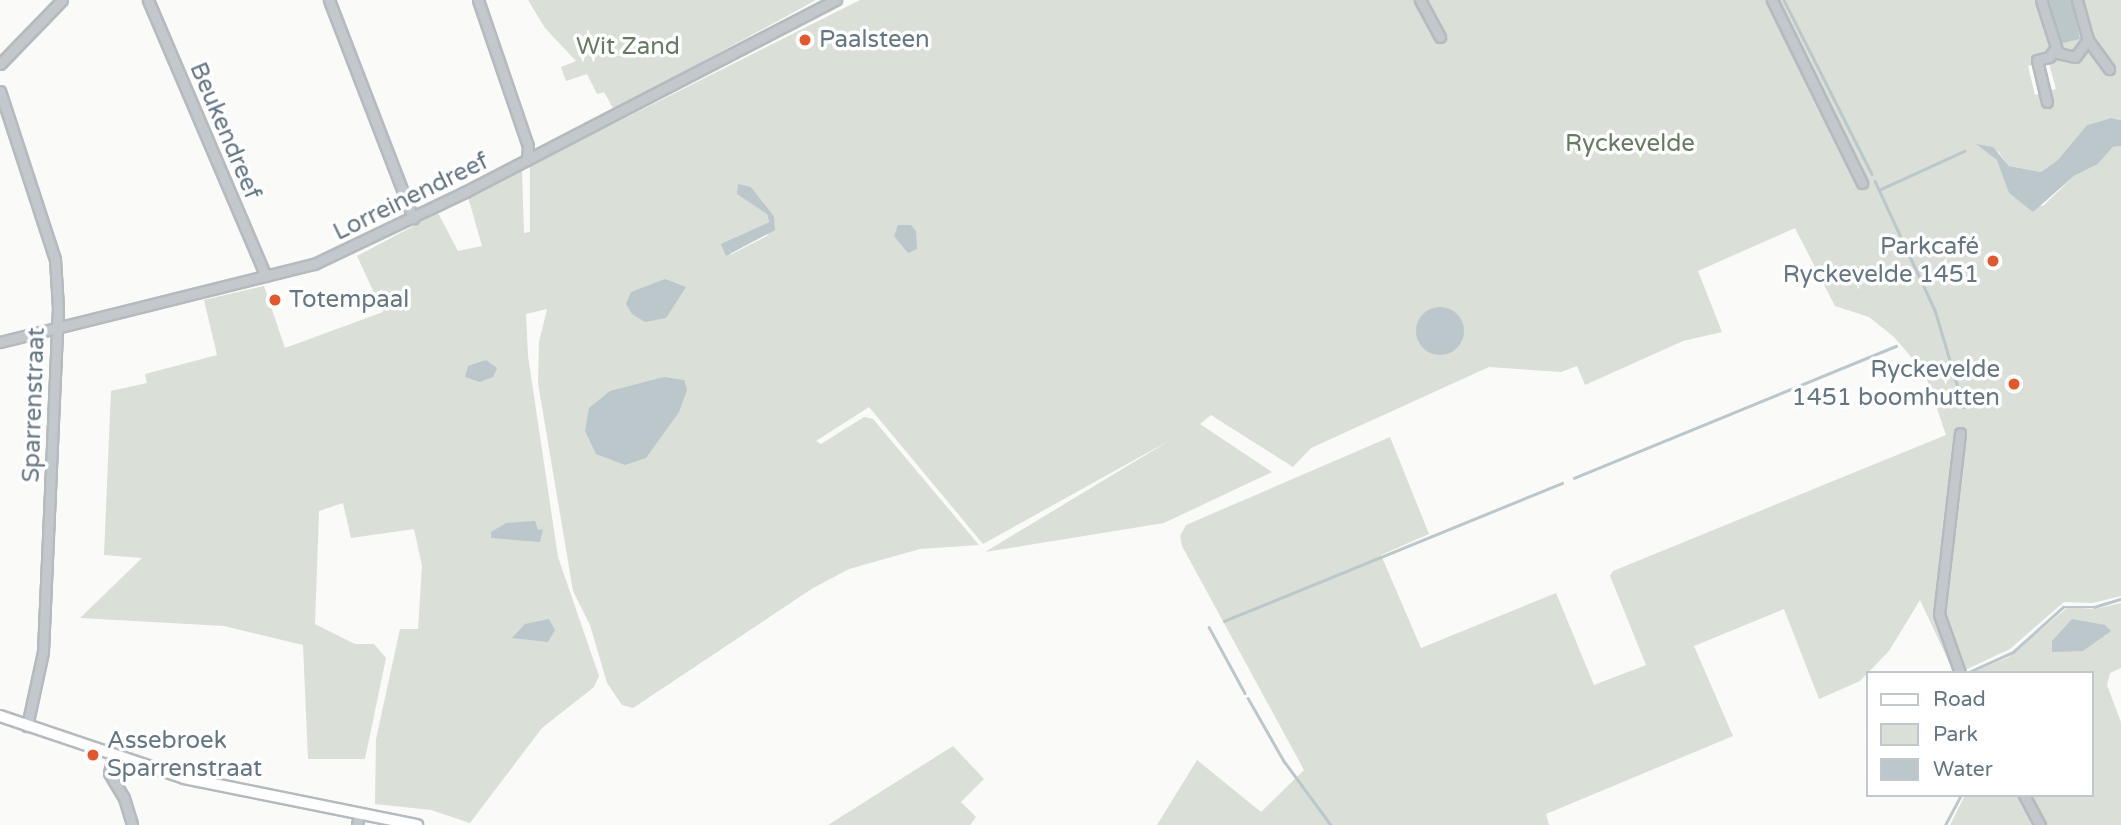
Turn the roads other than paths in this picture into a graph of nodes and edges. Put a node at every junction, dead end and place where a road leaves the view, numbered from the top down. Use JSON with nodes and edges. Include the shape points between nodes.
{"nodes":[{"id":1,"x":62,"y":0,"type":"edge"},
{"id":2,"x":148,"y":0,"type":"edge"},
{"id":3,"x":330,"y":0,"type":"edge"},
{"id":4,"x":478,"y":0,"type":"edge"},
{"id":5,"x":836,"y":0,"type":"edge"},
{"id":6,"x":1420,"y":0,"type":"edge"},
{"id":7,"x":1772,"y":0,"type":"edge"},
{"id":8,"x":2041,"y":0,"type":"edge"},
{"id":9,"x":2077,"y":0,"type":"edge"},
{"id":10,"x":1440,"y":37,"type":"dead end"},
{"id":11,"x":2088,"y":40,"type":"junction"},
{"id":12,"x":2054,"y":50,"type":"junction"},
{"id":13,"x":0,"y":64,"type":"edge"},
{"id":14,"x":2109,"y":69,"type":"dead end"},
{"id":15,"x":0,"y":91,"type":"edge"},
{"id":16,"x":2047,"y":102,"type":"dead end"},
{"id":17,"x":527,"y":160,"type":"junction"},
{"id":18,"x":1862,"y":183,"type":"dead end"},
{"id":19,"x":413,"y":218,"type":"junction"},
{"id":20,"x":267,"y":276,"type":"junction"},
{"id":21,"x":57,"y":328,"type":"junction"},
{"id":22,"x":0,"y":342,"type":"edge"},
{"id":23,"x":1960,"y":433,"type":"dead end"},
{"id":24,"x":1959,"y":671,"type":"edge"},
{"id":25,"x":0,"y":716,"type":"edge"},
{"id":26,"x":27,"y":726,"type":"junction"},
{"id":27,"x":113,"y":757,"type":"junction"},
{"id":28,"x":2025,"y":797,"type":"edge"},
{"id":29,"x":358,"y":820,"type":"edge"},
{"id":30,"x":132,"y":825,"type":"edge"},
{"id":31,"x":417,"y":825,"type":"edge"},
{"id":32,"x":2040,"y":825,"type":"edge"}],
"edges":[{"from":1,"to":13,"type":"street"},
{"from":2,"to":20,"type":"street","name":"Beukendreef"},
{"from":3,"to":19,"type":"street"},
{"from":4,"to":17,"type":"street","via":[[528,146]]},
{"from":5,"to":17,"type":"street","name":"Lorreinendreef"},
{"from":6,"to":10,"type":"street"},
{"from":7,"to":18,"type":"street"},
{"from":8,"to":12,"type":"street"},
{"from":9,"to":11,"type":"street"},
{"from":11,"to":12,"type":"street","via":[[2075,57]]},
{"from":11,"to":14,"type":"street"},
{"from":12,"to":16,"type":"street","via":[[2037,60]]},
{"from":15,"to":21,"type":"street","name":"Sparrenstraat","via":[[55,259]]},
{"from":17,"to":19,"type":"street","name":"Lorreinendreef"},
{"from":19,"to":20,"type":"street","name":"Lorreinendreef","via":[[314,264]]},
{"from":20,"to":21,"type":"street","name":"Lorreinendreef"},
{"from":21,"to":22,"type":"street","name":"Lorreinendreef"},
{"from":21,"to":26,"type":"street","name":"Sparrenstraat","via":[[43,652]]},
{"from":23,"to":24,"type":"street","via":[[1940,582],[1940,622]]},
{"from":25,"to":26,"type":"main road"},
{"from":26,"to":27,"type":"main road"},
{"from":27,"to":29,"type":"main road"},
{"from":27,"to":30,"type":"street","via":[[109,773]]},
{"from":28,"to":32,"type":"street"},
{"from":29,"to":31,"type":"main road"}]}
